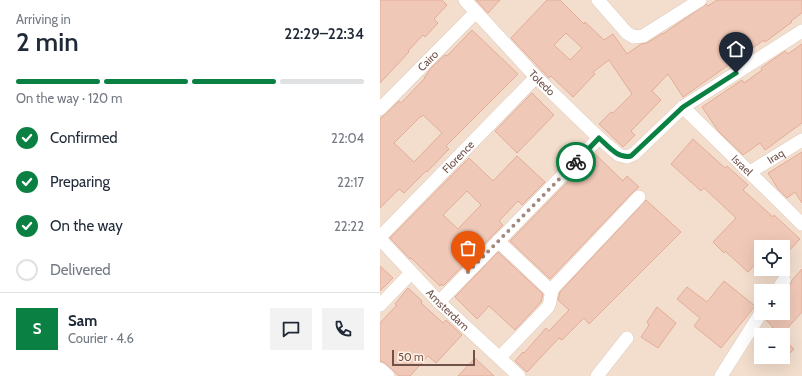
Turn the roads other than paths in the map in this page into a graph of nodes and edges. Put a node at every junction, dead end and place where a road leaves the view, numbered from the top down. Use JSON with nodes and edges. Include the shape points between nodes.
{"nodes":[{"id":1,"x":465,"y":0,"type":"edge"},
{"id":2,"x":598,"y":0,"type":"edge"},
{"id":3,"x":700,"y":0,"type":"edge"},
{"id":4,"x":476,"y":12,"type":"junction"},
{"id":5,"x":802,"y":31,"type":"edge"},
{"id":6,"x":536,"y":77,"type":"junction"},
{"id":7,"x":683,"y":107,"type":"junction"},
{"id":8,"x":380,"y":109,"type":"edge"},
{"id":9,"x":599,"y":138,"type":"junction"},
{"id":10,"x":802,"y":140,"type":"edge"},
{"id":11,"x":750,"y":172,"type":"junction"},
{"id":12,"x":639,"y":198,"type":"dead end"},
{"id":13,"x":802,"y":224,"type":"edge"},
{"id":14,"x":380,"y":238,"type":"edge"},
{"id":15,"x":498,"y":242,"type":"junction"},
{"id":16,"x":411,"y":273,"type":"junction"},
{"id":17,"x":784,"y":280,"type":"dead end"},
{"id":18,"x":781,"y":284,"type":"edge"},
{"id":19,"x":551,"y":291,"type":"junction"},
{"id":20,"x":439,"y":302,"type":"junction"},
{"id":21,"x":380,"y":305,"type":"edge"},
{"id":22,"x":757,"y":320,"type":"edge"},
{"id":23,"x":627,"y":338,"type":"dead end"},
{"id":24,"x":503,"y":354,"type":"dead end"},
{"id":25,"x":380,"y":369,"type":"edge"},
{"id":26,"x":388,"y":376,"type":"edge"},
{"id":27,"x":519,"y":376,"type":"edge"},
{"id":28,"x":597,"y":376,"type":"edge"},
{"id":29,"x":721,"y":376,"type":"edge"}],
"edges":[{"from":1,"to":4,"type":"street","name":"Toledo"},
{"from":2,"to":3,"type":"street","via":[[627,33],[634,36],[642,36]]},
{"from":4,"to":6,"type":"street","name":"Toledo"},
{"from":4,"to":8,"type":"street","name":"Cairo"},
{"from":5,"to":7,"type":"street"},
{"from":6,"to":9,"type":"street","name":"Toledo"},
{"from":6,"to":14,"type":"street","name":"Florence"},
{"from":7,"to":9,"type":"street","name":"Toledo","via":[[634,154],[627,157],[619,155]]},
{"from":7,"to":11,"type":"street","name":"Israel"},
{"from":9,"to":15,"type":"street"},
{"from":10,"to":11,"type":"street","name":"Iraq"},
{"from":11,"to":13,"type":"street","name":"Israel"},
{"from":12,"to":19,"type":"street"},
{"from":14,"to":16,"type":"street","name":"Amsterdam"},
{"from":15,"to":19,"type":"street"},
{"from":15,"to":20,"type":"street"},
{"from":16,"to":20,"type":"street","name":"Amsterdam"},
{"from":16,"to":21,"type":"street"},
{"from":17,"to":18,"type":"street"},
{"from":19,"to":24,"type":"street","via":[[548,307]]},
{"from":20,"to":27,"type":"street","name":"Amsterdam"},
{"from":22,"to":29,"type":"street"},
{"from":23,"to":28,"type":"street"},
{"from":25,"to":26,"type":"street"}]}
